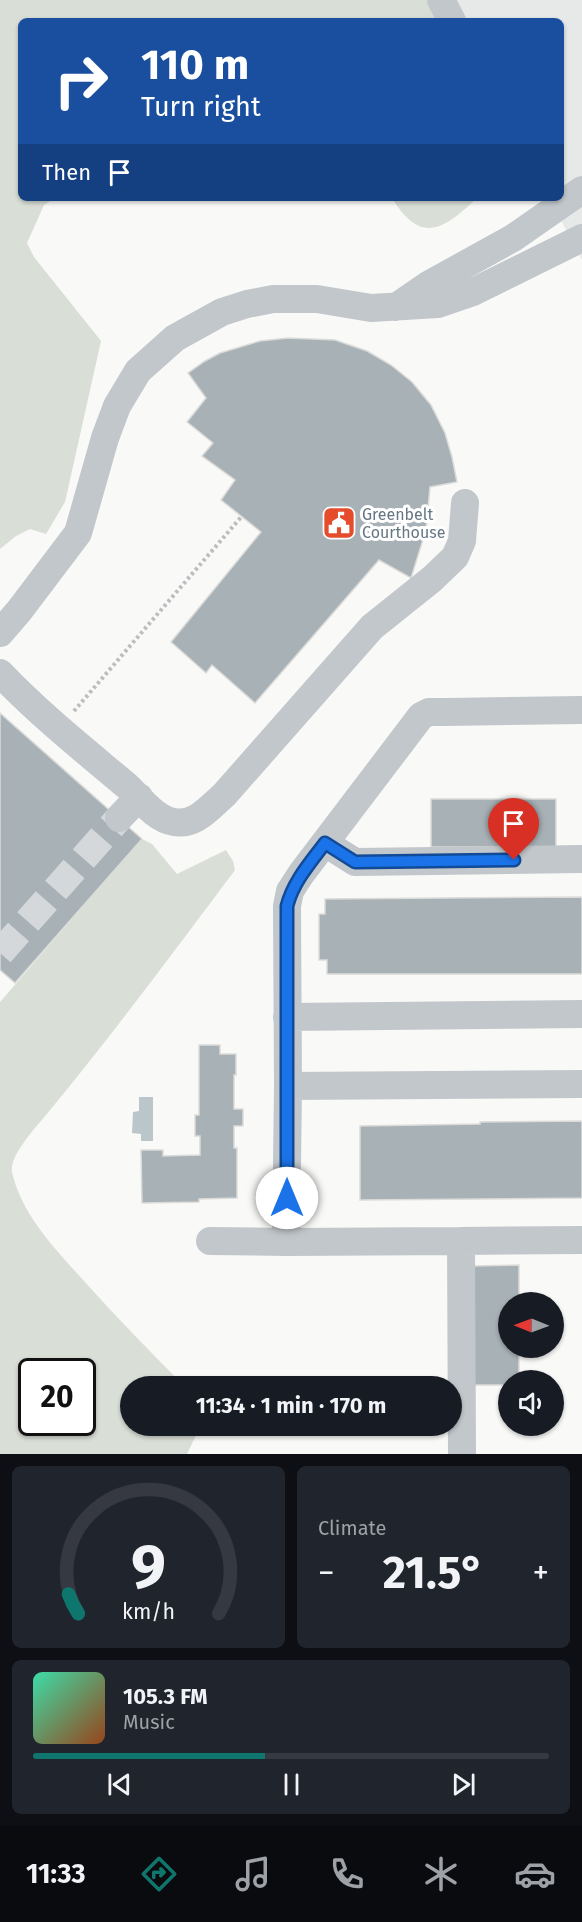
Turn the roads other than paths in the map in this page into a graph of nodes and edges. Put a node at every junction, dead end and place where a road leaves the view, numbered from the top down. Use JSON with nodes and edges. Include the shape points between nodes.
{"nodes":[{"id":1,"x":441,"y":0,"type":"edge"},
{"id":2,"x":450,"y":18,"type":"edge"},
{"id":3,"x":582,"y":190,"type":"edge"},
{"id":4,"x":564,"y":198,"type":"edge"},
{"id":5,"x":552,"y":204,"type":"edge"},
{"id":6,"x":579,"y":247,"type":"edge"},
{"id":7,"x":396,"y":307,"type":"junction"},
{"id":8,"x":465,"y":503,"type":"dead end"},
{"id":9,"x":0,"y":633,"type":"edge"},
{"id":10,"x":0,"y":673,"type":"edge"},
{"id":11,"x":582,"y":710,"type":"edge"},
{"id":12,"x":139,"y":797,"type":"junction"},
{"id":13,"x":119,"y":818,"type":"tunnel mouth"},
{"id":14,"x":325,"y":843,"type":"junction"},
{"id":15,"x":582,"y":859,"type":"edge"},
{"id":16,"x":582,"y":1014,"type":"edge"},
{"id":17,"x":287,"y":1017,"type":"junction"},
{"id":18,"x":582,"y":1084,"type":"edge"},
{"id":19,"x":288,"y":1086,"type":"junction"},
{"id":20,"x":582,"y":1240,"type":"edge"},
{"id":21,"x":210,"y":1241,"type":"dead end"},
{"id":22,"x":461,"y":1241,"type":"junction"},
{"id":23,"x":286,"y":1242,"type":"junction"},
{"id":24,"x":462,"y":1454,"type":"edge"}],
"edges":[{"from":1,"to":2,"type":"street"},
{"from":3,"to":4,"type":"street"},
{"from":5,"to":6,"type":"street"},
{"from":5,"to":7,"type":"street","via":[[513,238]]},
{"from":6,"to":7,"type":"street","via":[[462,297],[438,304]]},
{"from":7,"to":9,"type":"street","via":[[371,308],[317,299],[255,302],[199,323],[164,347],[138,371],[117,406],[78,533]]},
{"from":8,"to":12,"type":"street","via":[[462,541],[455,557],[372,627],[224,795],[198,818],[176,823],[154,812]]},
{"from":10,"to":12,"type":"street","via":[[58,730]]},
{"from":11,"to":14,"type":"street","via":[[429,712],[421,716]]},
{"from":12,"to":13,"type":"street"},
{"from":14,"to":15,"type":"street","via":[[355,862]]},
{"from":14,"to":17,"type":"street","via":[[290,891]]},
{"from":16,"to":17,"type":"street"},
{"from":17,"to":19,"type":"street"},
{"from":18,"to":19,"type":"street"},
{"from":19,"to":23,"type":"street"},
{"from":20,"to":22,"type":"street"},
{"from":21,"to":23,"type":"street"},
{"from":22,"to":23,"type":"street"},
{"from":22,"to":24,"type":"street"}]}
